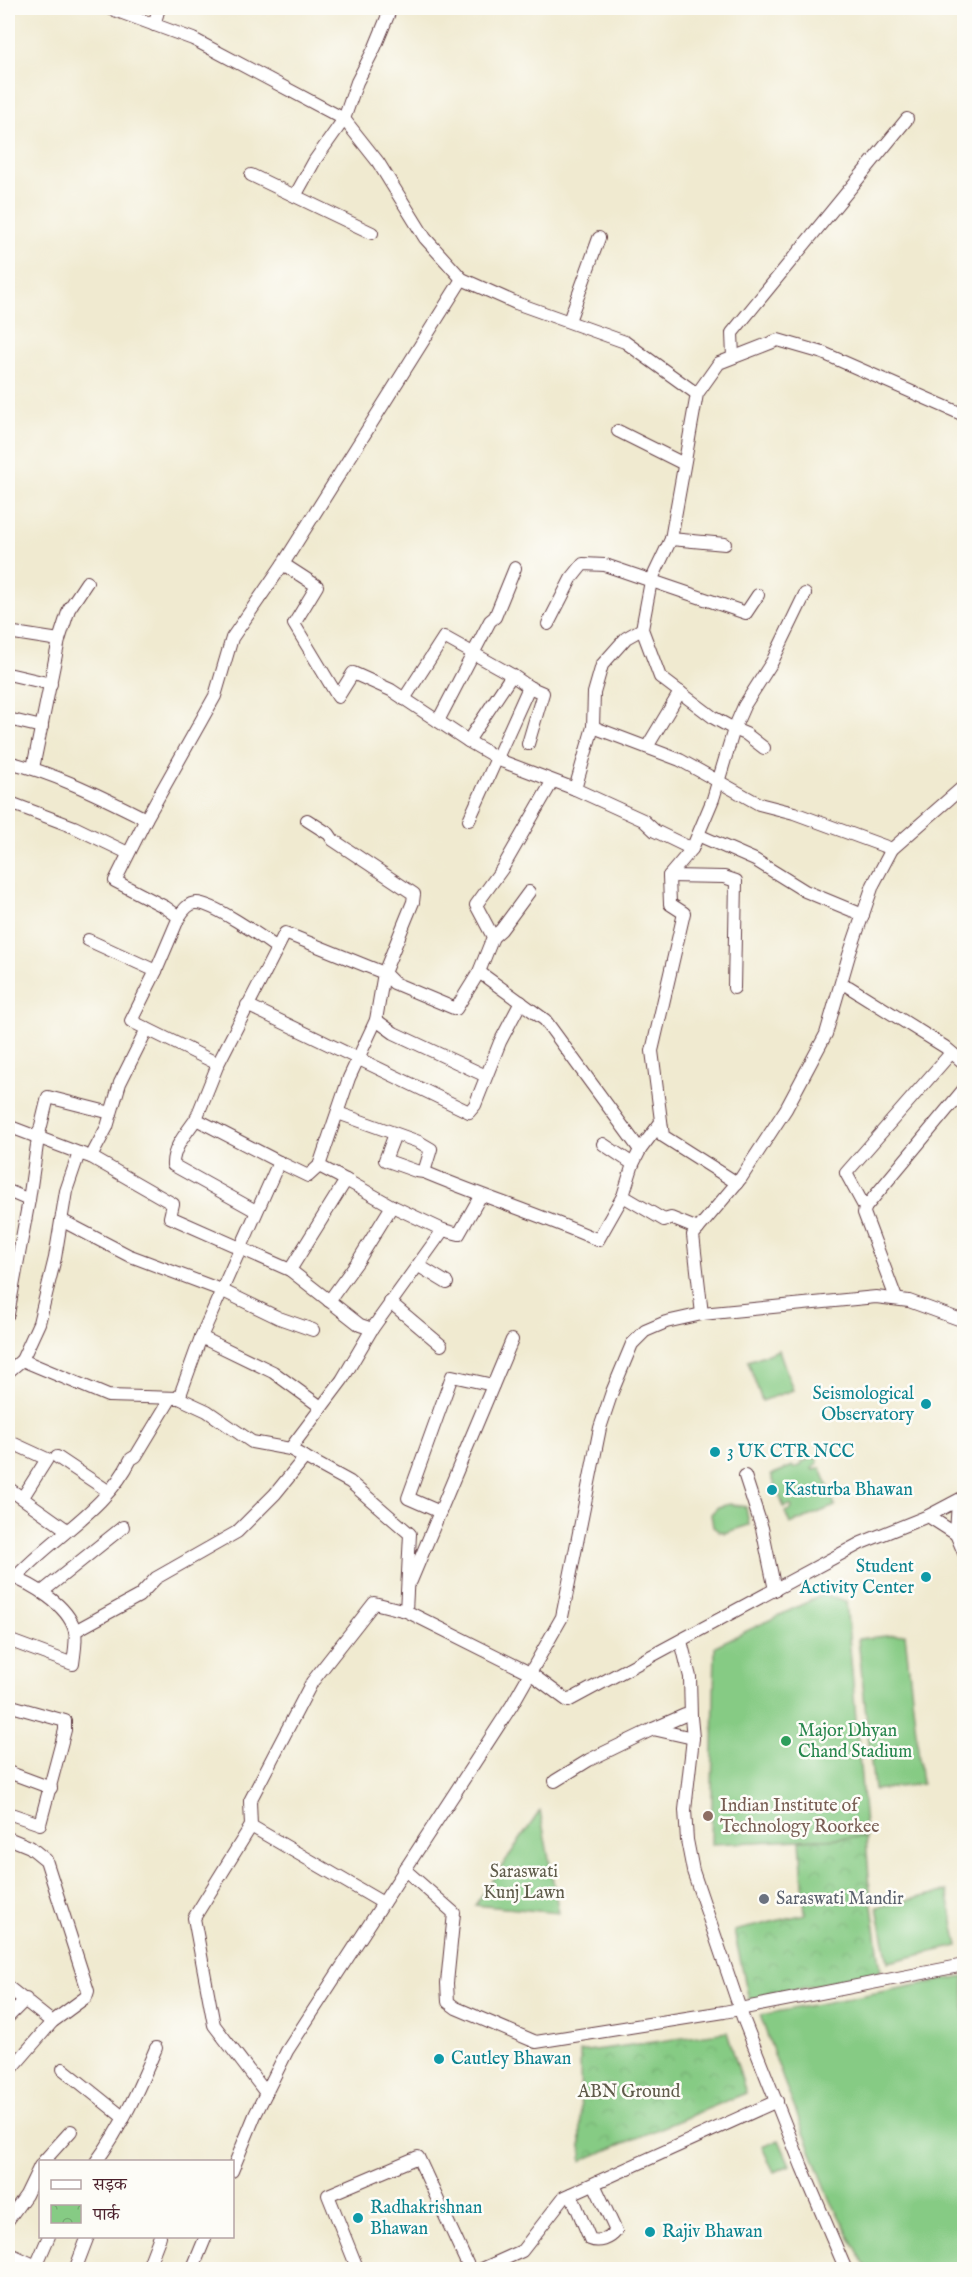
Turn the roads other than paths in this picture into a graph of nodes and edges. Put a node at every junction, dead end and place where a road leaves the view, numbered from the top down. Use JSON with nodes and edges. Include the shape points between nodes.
{"nodes":[{"id":1,"x":109,"y":8,"type":"edge"},
{"id":2,"x":159,"y":8,"type":"edge"},
{"id":3,"x":391,"y":8,"type":"edge"},
{"id":4,"x":154,"y":25,"type":"junction"},
{"id":5,"x":344,"y":119,"type":"junction"},
{"id":6,"x":907,"y":119,"type":"dead end"},
{"id":7,"x":250,"y":174,"type":"dead end"},
{"id":8,"x":295,"y":196,"type":"junction"},
{"id":9,"x":372,"y":233,"type":"dead end"},
{"id":10,"x":599,"y":238,"type":"dead end"},
{"id":11,"x":462,"y":279,"type":"junction"},
{"id":12,"x":569,"y":321,"type":"junction"},
{"id":13,"x":733,"y":357,"type":"junction"},
{"id":14,"x":697,"y":394,"type":"junction"},
{"id":15,"x":964,"y":415,"type":"edge"},
{"id":16,"x":618,"y":431,"type":"dead end"},
{"id":17,"x":684,"y":464,"type":"junction"},
{"id":18,"x":671,"y":538,"type":"junction"},
{"id":19,"x":725,"y":544,"type":"dead end"},
{"id":20,"x":283,"y":564,"type":"junction"},
{"id":21,"x":515,"y":568,"type":"dead end"},
{"id":22,"x":651,"y":581,"type":"junction"},
{"id":23,"x":87,"y":582,"type":"dead end"},
{"id":24,"x":805,"y":594,"type":"dead end"},
{"id":25,"x":758,"y":595,"type":"dead end"},
{"id":26,"x":548,"y":624,"type":"dead end"},
{"id":27,"x":642,"y":630,"type":"junction"},
{"id":28,"x":8,"y":632,"type":"edge"},
{"id":29,"x":59,"y":640,"type":"junction"},
{"id":30,"x":473,"y":653,"type":"junction"},
{"id":31,"x":8,"y":675,"type":"edge"},
{"id":32,"x":512,"y":675,"type":"junction"},
{"id":33,"x":51,"y":684,"type":"junction"},
{"id":34,"x":529,"y":687,"type":"junction"},
{"id":35,"x":680,"y":692,"type":"junction"},
{"id":36,"x":404,"y":699,"type":"junction"},
{"id":37,"x":8,"y":719,"type":"edge"},
{"id":38,"x":438,"y":721,"type":"junction"},
{"id":39,"x":42,"y":727,"type":"junction"},
{"id":40,"x":593,"y":727,"type":"junction"},
{"id":41,"x":734,"y":729,"type":"junction"},
{"id":42,"x":468,"y":741,"type":"junction"},
{"id":43,"x":528,"y":744,"type":"dead end"},
{"id":44,"x":647,"y":747,"type":"junction"},
{"id":45,"x":764,"y":748,"type":"dead end"},
{"id":46,"x":496,"y":758,"type":"junction"},
{"id":47,"x":8,"y":762,"type":"edge"},
{"id":48,"x":33,"y":768,"type":"junction"},
{"id":49,"x":552,"y":782,"type":"junction"},
{"id":50,"x":718,"y":782,"type":"junction"},
{"id":51,"x":964,"y":786,"type":"edge"},
{"id":52,"x":575,"y":789,"type":"junction"},
{"id":53,"x":8,"y":802,"type":"edge"},
{"id":54,"x":146,"y":819,"type":"junction"},
{"id":55,"x":307,"y":820,"type":"dead end"},
{"id":56,"x":469,"y":820,"type":"dead end"},
{"id":57,"x":698,"y":835,"type":"junction"},
{"id":58,"x":692,"y":849,"type":"junction"},
{"id":59,"x":892,"y":849,"type":"junction"},
{"id":60,"x":128,"y":853,"type":"junction"},
{"id":61,"x":669,"y":876,"type":"junction"},
{"id":62,"x":529,"y":892,"type":"dead end"},
{"id":63,"x":863,"y":915,"type":"junction"},
{"id":64,"x":179,"y":917,"type":"junction"},
{"id":65,"x":493,"y":937,"type":"junction"},
{"id":66,"x":88,"y":940,"type":"dead end"},
{"id":67,"x":277,"y":948,"type":"junction"},
{"id":68,"x":156,"y":971,"type":"junction"},
{"id":69,"x":478,"y":972,"type":"junction"},
{"id":70,"x":384,"y":973,"type":"junction"},
{"id":71,"x":849,"y":987,"type":"dead end"},
{"id":72,"x":734,"y":988,"type":"dead end"},
{"id":73,"x":521,"y":1002,"type":"junction"},
{"id":74,"x":247,"y":1005,"type":"junction"},
{"id":75,"x":376,"y":1020,"type":"junction"},
{"id":76,"x":147,"y":1029,"type":"junction"},
{"id":77,"x":951,"y":1053,"type":"junction"},
{"id":78,"x":358,"y":1057,"type":"junction"},
{"id":79,"x":964,"y":1063,"type":"edge"},
{"id":80,"x":218,"y":1064,"type":"junction"},
{"id":81,"x":486,"y":1076,"type":"junction"},
{"id":82,"x":964,"y":1089,"type":"edge"},
{"id":83,"x":111,"y":1113,"type":"junction"},
{"id":84,"x":338,"y":1113,"type":"junction"},
{"id":85,"x":196,"y":1119,"type":"junction"},
{"id":86,"x":662,"y":1122,"type":"junction"},
{"id":87,"x":8,"y":1126,"type":"edge"},
{"id":88,"x":395,"y":1134,"type":"junction"},
{"id":89,"x":38,"y":1138,"type":"junction"},
{"id":90,"x":603,"y":1144,"type":"dead end"},
{"id":91,"x":640,"y":1150,"type":"junction"},
{"id":92,"x":85,"y":1155,"type":"junction"},
{"id":93,"x":279,"y":1162,"type":"junction"},
{"id":94,"x":633,"y":1164,"type":"junction"},
{"id":95,"x":320,"y":1166,"type":"junction"},
{"id":96,"x":424,"y":1172,"type":"junction"},
{"id":97,"x":345,"y":1180,"type":"junction"},
{"id":98,"x":737,"y":1183,"type":"junction"},
{"id":99,"x":8,"y":1191,"type":"edge"},
{"id":100,"x":481,"y":1195,"type":"junction"},
{"id":101,"x":623,"y":1196,"type":"junction"},
{"id":102,"x":29,"y":1200,"type":"junction"},
{"id":103,"x":392,"y":1206,"type":"junction"},
{"id":104,"x":865,"y":1208,"type":"junction"},
{"id":105,"x":256,"y":1211,"type":"junction"},
{"id":106,"x":61,"y":1220,"type":"junction"},
{"id":107,"x":698,"y":1229,"type":"junction"},
{"id":108,"x":443,"y":1230,"type":"junction"},
{"id":109,"x":240,"y":1247,"type":"junction"},
{"id":110,"x":419,"y":1266,"type":"junction"},
{"id":111,"x":290,"y":1270,"type":"junction"},
{"id":112,"x":10,"y":1280,"type":"edge"},
{"id":113,"x":447,"y":1283,"type":"dead end"},
{"id":114,"x":221,"y":1290,"type":"junction"},
{"id":115,"x":896,"y":1298,"type":"junction"},
{"id":116,"x":329,"y":1301,"type":"junction"},
{"id":117,"x":390,"y":1302,"type":"junction"},
{"id":118,"x":8,"y":1314,"type":"edge"},
{"id":119,"x":702,"y":1314,"type":"junction"},
{"id":120,"x":964,"y":1321,"type":"edge"},
{"id":121,"x":372,"y":1329,"type":"junction"},
{"id":122,"x":313,"y":1330,"type":"dead end"},
{"id":123,"x":201,"y":1337,"type":"junction"},
{"id":124,"x":512,"y":1340,"type":"dead end"},
{"id":125,"x":441,"y":1344,"type":"dead end"},
{"id":126,"x":22,"y":1360,"type":"junction"},
{"id":127,"x":8,"y":1372,"type":"edge"},
{"id":128,"x":493,"y":1384,"type":"junction"},
{"id":129,"x":175,"y":1398,"type":"junction"},
{"id":130,"x":321,"y":1407,"type":"junction"},
{"id":131,"x":8,"y":1441,"type":"edge"},
{"id":132,"x":290,"y":1449,"type":"junction"},
{"id":133,"x":57,"y":1457,"type":"dead end"},
{"id":134,"x":305,"y":1457,"type":"junction"},
{"id":135,"x":745,"y":1476,"type":"dead end"},
{"id":136,"x":8,"y":1488,"type":"edge"},
{"id":137,"x":108,"y":1491,"type":"junction"},
{"id":138,"x":23,"y":1497,"type":"junction"},
{"id":139,"x":961,"y":1499,"type":"edge"},
{"id":140,"x":440,"y":1512,"type":"junction"},
{"id":141,"x":928,"y":1516,"type":"junction"},
{"id":142,"x":123,"y":1527,"type":"dead end"},
{"id":143,"x":68,"y":1530,"type":"junction"},
{"id":144,"x":956,"y":1534,"type":"junction"},
{"id":145,"x":964,"y":1553,"type":"edge"},
{"id":146,"x":11,"y":1576,"type":"edge"},
{"id":147,"x":407,"y":1590,"type":"junction"},
{"id":148,"x":774,"y":1590,"type":"junction"},
{"id":149,"x":42,"y":1592,"type":"junction"},
{"id":150,"x":406,"y":1611,"type":"junction"},
{"id":151,"x":75,"y":1631,"type":"junction"},
{"id":152,"x":8,"y":1640,"type":"edge"},
{"id":153,"x":681,"y":1641,"type":"junction"},
{"id":154,"x":530,"y":1673,"type":"junction"},
{"id":155,"x":8,"y":1705,"type":"edge"},
{"id":156,"x":691,"y":1717,"type":"junction"},
{"id":157,"x":653,"y":1729,"type":"junction"},
{"id":158,"x":693,"y":1738,"type":"junction"},
{"id":159,"x":8,"y":1772,"type":"edge"},
{"id":160,"x":555,"y":1781,"type":"dead end"},
{"id":161,"x":51,"y":1788,"type":"junction"},
{"id":162,"x":8,"y":1813,"type":"edge"},
{"id":163,"x":250,"y":1826,"type":"junction"},
{"id":164,"x":8,"y":1838,"type":"edge"},
{"id":165,"x":404,"y":1869,"type":"junction"},
{"id":166,"x":382,"y":1903,"type":"junction"},
{"id":167,"x":964,"y":1965,"type":"edge"},
{"id":168,"x":8,"y":1987,"type":"edge"},
{"id":169,"x":26,"y":2000,"type":"junction"},
{"id":170,"x":740,"y":2008,"type":"junction"},
{"id":171,"x":8,"y":2018,"type":"edge"},
{"id":172,"x":52,"y":2022,"type":"junction"},
{"id":173,"x":156,"y":2048,"type":"dead end"},
{"id":174,"x":63,"y":2069,"type":"dead end"},
{"id":175,"x":8,"y":2073,"type":"edge"},
{"id":176,"x":266,"y":2093,"type":"junction"},
{"id":177,"x":777,"y":2101,"type":"junction"},
{"id":178,"x":124,"y":2118,"type":"junction"},
{"id":179,"x":72,"y":2131,"type":"dead end"},
{"id":180,"x":45,"y":2160,"type":"edge"},
{"id":181,"x":98,"y":2160,"type":"edge"},
{"id":182,"x":234,"y":2166,"type":"edge"},
{"id":183,"x":39,"y":2168,"type":"edge"},
{"id":184,"x":594,"y":2184,"type":"junction"},
{"id":185,"x":571,"y":2194,"type":"junction"},
{"id":186,"x":8,"y":2220,"type":"edge"},
{"id":187,"x":48,"y":2238,"type":"edge"},
{"id":188,"x":87,"y":2238,"type":"edge"},
{"id":189,"x":159,"y":2238,"type":"edge"},
{"id":190,"x":205,"y":2238,"type":"edge"},
{"id":191,"x":8,"y":2253,"type":"edge"},
{"id":192,"x":41,"y":2268,"type":"edge"},
{"id":193,"x":75,"y":2270,"type":"edge"},
{"id":194,"x":147,"y":2270,"type":"edge"},
{"id":195,"x":192,"y":2270,"type":"edge"},
{"id":196,"x":358,"y":2270,"type":"edge"},
{"id":197,"x":470,"y":2270,"type":"edge"},
{"id":198,"x":480,"y":2270,"type":"edge"},
{"id":199,"x":846,"y":2270,"type":"edge"}],
"edges":[{"from":1,"to":4,"type":"street"},
{"from":2,"to":4,"type":"street"},
{"from":3,"to":5,"type":"street"},
{"from":4,"to":5,"type":"street","via":[[201,43]]},
{"from":5,"to":8,"type":"street"},
{"from":5,"to":11,"type":"street","via":[[378,162],[425,238]]},
{"from":6,"to":13,"type":"street","via":[[732,333]]},
{"from":7,"to":8,"type":"street"},
{"from":8,"to":9,"type":"street"},
{"from":10,"to":12,"type":"street"},
{"from":11,"to":12,"type":"street"},
{"from":11,"to":20,"type":"street"},
{"from":12,"to":14,"type":"street","via":[[625,342]]},
{"from":13,"to":14,"type":"street","via":[[719,363]]},
{"from":13,"to":15,"type":"street","via":[[778,340],[823,352]]},
{"from":14,"to":17,"type":"street"},
{"from":16,"to":17,"type":"street"},
{"from":17,"to":18,"type":"street"},
{"from":18,"to":19,"type":"street"},
{"from":18,"to":22,"type":"street"},
{"from":20,"to":36,"type":"street","via":[[317,586],[294,624],[338,697],[353,673]]},
{"from":20,"to":54,"type":"street","via":[[232,638],[215,696]]},
{"from":21,"to":30,"type":"street","via":[[495,617]]},
{"from":22,"to":25,"type":"street","via":[[746,613]]},
{"from":22,"to":26,"type":"street","via":[[605,565],[583,564]]},
{"from":22,"to":27,"type":"street"},
{"from":23,"to":29,"type":"street","via":[[69,609]]},
{"from":24,"to":41,"type":"street"},
{"from":27,"to":35,"type":"street","via":[[660,678]]},
{"from":27,"to":40,"type":"street","via":[[626,638],[602,665],[594,693]]},
{"from":28,"to":29,"type":"street"},
{"from":29,"to":33,"type":"street"},
{"from":30,"to":32,"type":"street"},
{"from":30,"to":36,"type":"street","via":[[444,636]]},
{"from":30,"to":38,"type":"street"},
{"from":31,"to":33,"type":"street"},
{"from":32,"to":34,"type":"street"},
{"from":32,"to":42,"type":"street"},
{"from":33,"to":39,"type":"street"},
{"from":34,"to":43,"type":"street","via":[[543,693]]},
{"from":34,"to":46,"type":"street"},
{"from":35,"to":41,"type":"street"},
{"from":35,"to":44,"type":"street"},
{"from":36,"to":38,"type":"street"},
{"from":37,"to":39,"type":"street"},
{"from":38,"to":42,"type":"street"},
{"from":39,"to":48,"type":"street"},
{"from":40,"to":44,"type":"street"},
{"from":40,"to":52,"type":"street"},
{"from":41,"to":45,"type":"street"},
{"from":41,"to":50,"type":"street"},
{"from":42,"to":46,"type":"street"},
{"from":44,"to":50,"type":"street","via":[[680,759]]},
{"from":46,"to":49,"type":"street"},
{"from":46,"to":56,"type":"street"},
{"from":47,"to":48,"type":"street"},
{"from":48,"to":54,"type":"street"},
{"from":49,"to":52,"type":"street"},
{"from":49,"to":65,"type":"street","via":[[502,869],[476,905]]},
{"from":50,"to":57,"type":"street"},
{"from":50,"to":59,"type":"street","via":[[759,804]]},
{"from":51,"to":59,"type":"street"},
{"from":52,"to":58,"type":"street","via":[[643,820],[655,831]]},
{"from":53,"to":60,"type":"street"},
{"from":54,"to":60,"type":"street"},
{"from":55,"to":70,"type":"street","via":[[414,894]]},
{"from":57,"to":58,"type":"street"},
{"from":57,"to":63,"type":"street","via":[[779,873],[805,891]]},
{"from":58,"to":61,"type":"street"},
{"from":59,"to":63,"type":"street"},
{"from":60,"to":64,"type":"street","via":[[115,881]]},
{"from":61,"to":72,"type":"street","via":[[724,877],[735,881]]},
{"from":61,"to":86,"type":"street","via":[[670,904],[684,913],[652,1051]]},
{"from":62,"to":65,"type":"street"},
{"from":63,"to":98,"type":"street","via":[[826,1034],[786,1109]]},
{"from":64,"to":67,"type":"street","via":[[189,904],[198,902],[231,917]]},
{"from":64,"to":68,"type":"street"},
{"from":65,"to":69,"type":"street"},
{"from":66,"to":68,"type":"street"},
{"from":67,"to":70,"type":"street","via":[[285,933]]},
{"from":67,"to":74,"type":"street"},
{"from":68,"to":76,"type":"street","via":[[131,1021]]},
{"from":69,"to":70,"type":"street","via":[[456,1009],[394,983]]},
{"from":69,"to":73,"type":"street"},
{"from":70,"to":75,"type":"street"},
{"from":71,"to":77,"type":"street"},
{"from":73,"to":81,"type":"street"},
{"from":73,"to":91,"type":"street","via":[[545,1020]]},
{"from":74,"to":78,"type":"street"},
{"from":74,"to":80,"type":"street"},
{"from":75,"to":78,"type":"street"},
{"from":75,"to":81,"type":"street","via":[[394,1033]]},
{"from":76,"to":80,"type":"street"},
{"from":76,"to":83,"type":"street","via":[[120,1083]]},
{"from":77,"to":79,"type":"street"},
{"from":77,"to":104,"type":"street","via":[[846,1173]]},
{"from":78,"to":81,"type":"street","via":[[469,1112]]},
{"from":78,"to":84,"type":"street"},
{"from":80,"to":85,"type":"street"},
{"from":82,"to":104,"type":"street"},
{"from":83,"to":89,"type":"street","via":[[48,1097]]},
{"from":83,"to":92,"type":"street","via":[[106,1127]]},
{"from":84,"to":88,"type":"street"},
{"from":84,"to":95,"type":"street"},
{"from":85,"to":93,"type":"street"},
{"from":85,"to":105,"type":"street","via":[[183,1136],[173,1166]]},
{"from":86,"to":91,"type":"street"},
{"from":86,"to":98,"type":"street","via":[[663,1136]]},
{"from":87,"to":89,"type":"street"},
{"from":88,"to":96,"type":"street","via":[[431,1149]]},
{"from":88,"to":96,"type":"street","via":[[385,1160]]},
{"from":89,"to":92,"type":"street"},
{"from":89,"to":102,"type":"street"},
{"from":90,"to":94,"type":"street"},
{"from":91,"to":94,"type":"street"},
{"from":92,"to":106,"type":"street","via":[[66,1191]]},
{"from":92,"to":109,"type":"street","via":[[173,1204],[170,1217]]},
{"from":93,"to":95,"type":"street","via":[[308,1176]]},
{"from":93,"to":105,"type":"street"},
{"from":94,"to":101,"type":"street"},
{"from":95,"to":97,"type":"street"},
{"from":96,"to":100,"type":"street"},
{"from":97,"to":103,"type":"street"},
{"from":97,"to":111,"type":"street"},
{"from":98,"to":107,"type":"street"},
{"from":99,"to":102,"type":"street"},
{"from":100,"to":101,"type":"street","via":[[598,1240]]},
{"from":100,"to":108,"type":"street","via":[[459,1234]]},
{"from":101,"to":107,"type":"street","via":[[664,1220],[672,1218]]},
{"from":102,"to":112,"type":"street"},
{"from":103,"to":108,"type":"street"},
{"from":103,"to":116,"type":"street"},
{"from":104,"to":115,"type":"street"},
{"from":105,"to":109,"type":"street"},
{"from":106,"to":114,"type":"street","via":[[128,1255]]},
{"from":106,"to":126,"type":"street","via":[[39,1323]]},
{"from":107,"to":119,"type":"street","via":[[693,1235]]},
{"from":108,"to":110,"type":"street"},
{"from":109,"to":111,"type":"street"},
{"from":109,"to":114,"type":"street"},
{"from":110,"to":113,"type":"street"},
{"from":110,"to":117,"type":"street"},
{"from":111,"to":116,"type":"street"},
{"from":112,"to":118,"type":"street"},
{"from":114,"to":122,"type":"street"},
{"from":114,"to":123,"type":"street"},
{"from":115,"to":119,"type":"street"},
{"from":115,"to":120,"type":"street"},
{"from":116,"to":121,"type":"street","via":[[360,1325]]},
{"from":117,"to":121,"type":"street"},
{"from":117,"to":125,"type":"street"},
{"from":119,"to":154,"type":"street","via":[[666,1322],[645,1331],[632,1344],[600,1428],[562,1617]]},
{"from":121,"to":130,"type":"street"},
{"from":123,"to":129,"type":"street"},
{"from":123,"to":130,"type":"street","via":[[273,1372]]},
{"from":124,"to":128,"type":"street"},
{"from":126,"to":127,"type":"street"},
{"from":126,"to":129,"type":"street","via":[[108,1396]]},
{"from":128,"to":140,"type":"street"},
{"from":128,"to":140,"type":"street","via":[[452,1376],[408,1498]]},
{"from":129,"to":132,"type":"street","via":[[207,1411],[252,1442]]},
{"from":129,"to":137,"type":"street"},
{"from":130,"to":132,"type":"street"},
{"from":131,"to":138,"type":"street","via":[[47,1459]]},
{"from":132,"to":134,"type":"street"},
{"from":133,"to":137,"type":"street"},
{"from":134,"to":147,"type":"street","via":[[350,1482],[410,1534]]},
{"from":134,"to":151,"type":"street","via":[[237,1532],[156,1578],[140,1596]]},
{"from":135,"to":148,"type":"street","via":[[762,1528]]},
{"from":136,"to":138,"type":"street"},
{"from":137,"to":143,"type":"street"},
{"from":138,"to":143,"type":"street"},
{"from":139,"to":141,"type":"street"},
{"from":139,"to":144,"type":"street"},
{"from":140,"to":147,"type":"street"},
{"from":141,"to":144,"type":"street"},
{"from":141,"to":148,"type":"street","via":[[861,1543]]},
{"from":142,"to":149,"type":"street"},
{"from":143,"to":146,"type":"street"},
{"from":144,"to":145,"type":"street"},
{"from":146,"to":149,"type":"street"},
{"from":147,"to":150,"type":"street"},
{"from":148,"to":153,"type":"street"},
{"from":149,"to":151,"type":"street","via":[[61,1606]]},
{"from":150,"to":154,"type":"street"},
{"from":150,"to":163,"type":"street","via":[[374,1603],[312,1682],[250,1802]]},
{"from":151,"to":152,"type":"street","via":[[73,1664]]},
{"from":153,"to":154,"type":"street","via":[[568,1701]]},
{"from":153,"to":156,"type":"street","via":[[690,1677]]},
{"from":154,"to":165,"type":"street"},
{"from":155,"to":161,"type":"street","via":[[65,1721]]},
{"from":156,"to":157,"type":"street","via":[[685,1715]]},
{"from":156,"to":158,"type":"street"},
{"from":157,"to":158,"type":"street"},
{"from":157,"to":160,"type":"street"},
{"from":158,"to":170,"type":"street","via":[[686,1800],[687,1840],[693,1871]]},
{"from":159,"to":161,"type":"street"},
{"from":161,"to":162,"type":"street","via":[[40,1824]]},
{"from":163,"to":166,"type":"street"},
{"from":163,"to":176,"type":"street","via":[[194,1918],[214,2025]]},
{"from":164,"to":172,"type":"street","via":[[30,1847],[46,1860],[88,1990],[86,1997]]},
{"from":165,"to":166,"type":"street"},
{"from":165,"to":170,"type":"street","via":[[454,1913],[448,2002],[536,2042]]},
{"from":166,"to":176,"type":"street","via":[[287,2051]]},
{"from":167,"to":170,"type":"street"},
{"from":168,"to":169,"type":"street"},
{"from":169,"to":171,"type":"street"},
{"from":169,"to":172,"type":"street"},
{"from":170,"to":177,"type":"street"},
{"from":172,"to":175,"type":"street"},
{"from":173,"to":178,"type":"street"},
{"from":174,"to":178,"type":"street"},
{"from":176,"to":182,"type":"street"},
{"from":177,"to":184,"type":"street"},
{"from":177,"to":199,"type":"street"},
{"from":178,"to":181,"type":"street"},
{"from":179,"to":180,"type":"street"},
{"from":183,"to":186,"type":"street"},
{"from":184,"to":185,"type":"street"},
{"from":184,"to":185,"type":"street","via":[[616,2231],[602,2241],[590,2239]]},
{"from":185,"to":198,"type":"street","via":[[522,2251]]},
{"from":187,"to":192,"type":"street"},
{"from":188,"to":193,"type":"street"},
{"from":189,"to":194,"type":"street"},
{"from":190,"to":195,"type":"street"},
{"from":191,"to":192,"type":"street"},
{"from":196,"to":197,"type":"street","via":[[328,2195],[418,2157]]}]}
